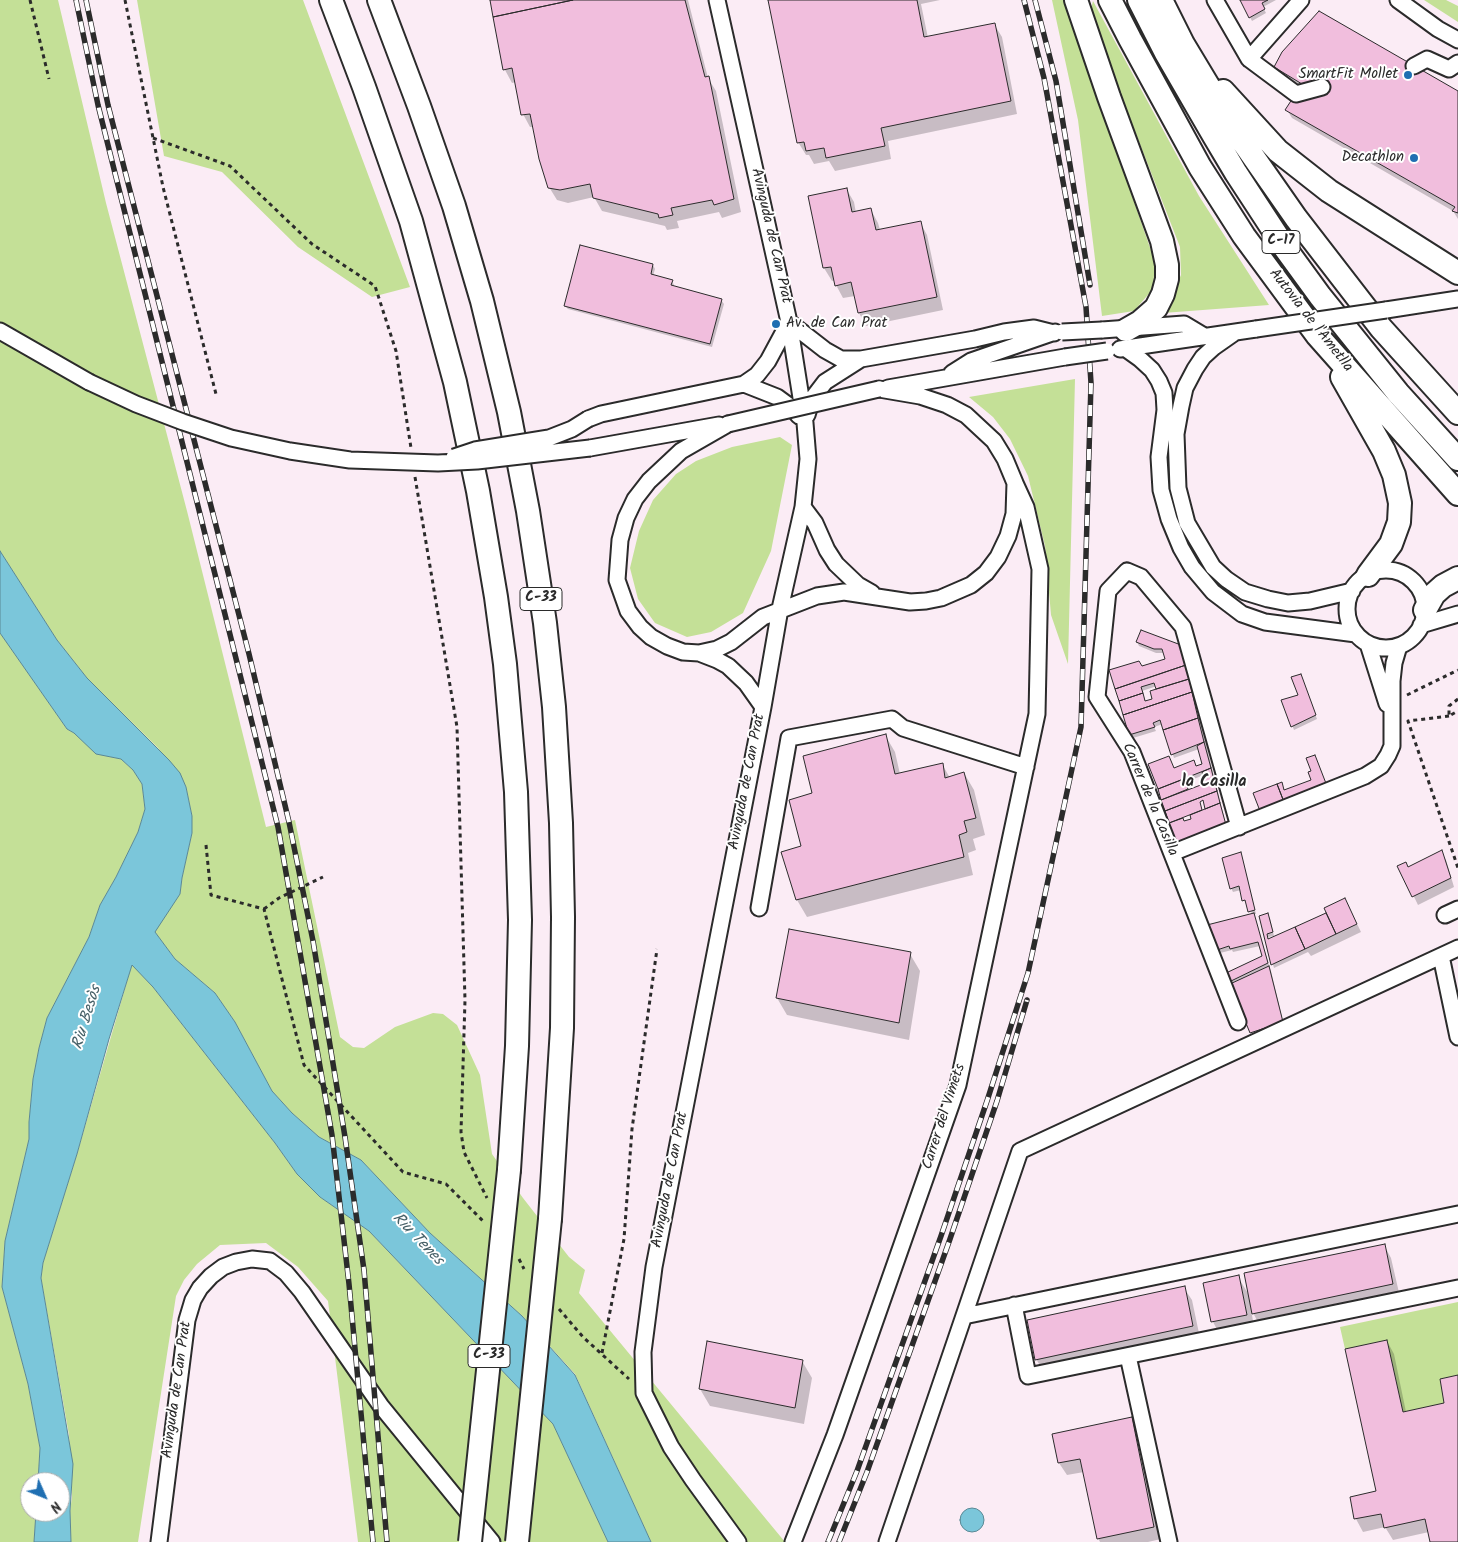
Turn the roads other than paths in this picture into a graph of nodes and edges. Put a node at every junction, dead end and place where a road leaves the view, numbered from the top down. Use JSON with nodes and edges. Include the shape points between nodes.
{"nodes":[{"id":1,"x":331,"y":0,"type":"edge"},
{"id":2,"x":379,"y":0,"type":"edge"},
{"id":3,"x":717,"y":0,"type":"edge"},
{"id":4,"x":1076,"y":0,"type":"edge"},
{"id":5,"x":1110,"y":0,"type":"edge"},
{"id":6,"x":1139,"y":0,"type":"edge"},
{"id":7,"x":1161,"y":0,"type":"edge"},
{"id":8,"x":1215,"y":0,"type":"edge"},
{"id":9,"x":1301,"y":0,"type":"edge"},
{"id":10,"x":1398,"y":0,"type":"edge"},
{"id":11,"x":1458,"y":40,"type":"edge"},
{"id":12,"x":1183,"y":44,"type":"junction"},
{"id":13,"x":1249,"y":59,"type":"junction"},
{"id":14,"x":1458,"y":63,"type":"edge"},
{"id":15,"x":1414,"y":66,"type":"dead end"},
{"id":16,"x":1322,"y":87,"type":"dead end"},
{"id":17,"x":1458,"y":273,"type":"edge"},
{"id":18,"x":1458,"y":299,"type":"edge"},
{"id":19,"x":789,"y":322,"type":"junction"},
{"id":20,"x":0,"y":331,"type":"edge"},
{"id":21,"x":1058,"y":332,"type":"junction"},
{"id":22,"x":1234,"y":333,"type":"junction"},
{"id":23,"x":1317,"y":335,"type":"junction"},
{"id":24,"x":1126,"y":339,"type":"junction"},
{"id":25,"x":862,"y":359,"type":"junction"},
{"id":26,"x":946,"y":377,"type":"junction"},
{"id":27,"x":744,"y":384,"type":"junction"},
{"id":28,"x":880,"y":389,"type":"junction"},
{"id":29,"x":1458,"y":413,"type":"edge"},
{"id":30,"x":805,"y":422,"type":"junction"},
{"id":31,"x":728,"y":424,"type":"junction"},
{"id":32,"x":1458,"y":459,"type":"edge"},
{"id":33,"x":438,"y":463,"type":"junction"},
{"id":34,"x":1015,"y":484,"type":"junction"},
{"id":35,"x":1458,"y":494,"type":"edge"},
{"id":36,"x":803,"y":507,"type":"junction"},
{"id":37,"x":1368,"y":575,"type":"junction"},
{"id":38,"x":1458,"y":578,"type":"edge"},
{"id":39,"x":1352,"y":591,"type":"junction"},
{"id":40,"x":878,"y":597,"type":"junction"},
{"id":41,"x":780,"y":609,"type":"junction"},
{"id":42,"x":1458,"y":614,"type":"edge"},
{"id":43,"x":1423,"y":618,"type":"junction"},
{"id":44,"x":1356,"y":634,"type":"junction"},
{"id":45,"x":1368,"y":644,"type":"junction"},
{"id":46,"x":1399,"y":646,"type":"junction"},
{"id":47,"x":699,"y":653,"type":"junction"},
{"id":48,"x":763,"y":707,"type":"junction"},
{"id":49,"x":1392,"y":722,"type":"junction"},
{"id":50,"x":1026,"y":767,"type":"junction"},
{"id":51,"x":1239,"y":827,"type":"junction"},
{"id":52,"x":1172,"y":853,"type":"junction"},
{"id":53,"x":759,"y":908,"type":"dead end"},
{"id":54,"x":1458,"y":948,"type":"edge"},
{"id":55,"x":1441,"y":956,"type":"junction"},
{"id":56,"x":1238,"y":1022,"type":"dead end"},
{"id":57,"x":1458,"y":1037,"type":"edge"},
{"id":58,"x":1458,"y":1214,"type":"edge"},
{"id":59,"x":1458,"y":1288,"type":"edge"},
{"id":60,"x":1014,"y":1306,"type":"junction"},
{"id":61,"x":964,"y":1316,"type":"junction"},
{"id":62,"x":1128,"y":1356,"type":"junction"},
{"id":63,"x":159,"y":1542,"type":"edge"},
{"id":64,"x":470,"y":1542,"type":"edge"},
{"id":65,"x":492,"y":1542,"type":"edge"},
{"id":66,"x":517,"y":1542,"type":"edge"},
{"id":67,"x":738,"y":1542,"type":"edge"},
{"id":68,"x":793,"y":1542,"type":"edge"},
{"id":69,"x":887,"y":1542,"type":"edge"},
{"id":70,"x":1169,"y":1542,"type":"edge"}],
"edges":[{"from":1,"to":64,"type":"highway","number":"C-33","bridge":true,"via":[[411,221],[455,382],[478,491],[505,664],[516,792],[520,920],[517,1046],[509,1170]]},
{"from":2,"to":66,"type":"highway","number":"C-33","bridge":true,"via":[[454,206],[482,301],[525,493],[554,707],[561,823],[562,1028],[550,1220]]},
{"from":3,"to":19,"type":"street","name":"Avinguda de Can Prat"},
{"from":4,"to":24,"type":"highway","via":[[1162,241],[1167,265],[1167,279],[1156,308]]},
{"from":5,"to":23,"type":"highway","name":"Autovia de l'Ametlla","number":"C-17","via":[[1200,167],[1244,236]]},
{"from":6,"to":32,"type":"highway","name":"Autovia de l'Ametlla","number":"C-17","via":[[1214,136],[1285,248],[1398,393]]},
{"from":7,"to":12,"type":"highway"},
{"from":8,"to":13,"type":"street"},
{"from":9,"to":13,"type":"street"},
{"from":10,"to":11,"type":"street"},
{"from":12,"to":17,"type":"highway","via":[[1278,151],[1329,191]]},
{"from":12,"to":29,"type":"highway","via":[[1236,132],[1296,218],[1380,328]]},
{"from":13,"to":16,"type":"street","via":[[1296,94]]},
{"from":14,"to":15,"type":"street","via":[[1449,69],[1428,60]]},
{"from":18,"to":22,"type":"street","bridge":true},
{"from":19,"to":25,"type":"street","via":[[841,359]]},
{"from":19,"to":27,"type":"street","via":[[768,361]]},
{"from":19,"to":30,"type":"street","name":"Avinguda de Can Prat"},
{"from":20,"to":33,"type":"street","bridge":true,"via":[[89,382],[128,400],[232,438],[350,460]]},
{"from":21,"to":24,"type":"street","bridge":true,"via":[[1102,330]]},
{"from":21,"to":25,"type":"street","via":[[1034,328]]},
{"from":21,"to":26,"type":"street","via":[[970,361]]},
{"from":22,"to":24,"type":"street","via":[[1204,336],[1184,324]]},
{"from":22,"to":39,"type":"street","via":[[1199,363],[1185,388],[1176,434],[1178,488],[1187,523],[1213,567],[1246,592],[1288,603]]},
{"from":23,"to":35,"type":"highway","name":"Autovia de l'Ametlla","number":"C-17"},
{"from":23,"to":37,"type":"highway","via":[[1384,450],[1400,503],[1399,522],[1391,544]]},
{"from":24,"to":26,"type":"street","bridge":true,"via":[[1107,351]]},
{"from":24,"to":44,"type":"street","via":[[1152,370],[1164,392],[1159,457],[1161,490],[1181,548],[1197,573],[1213,592],[1242,614],[1265,622]]},
{"from":25,"to":30,"type":"street","via":[[825,382],[812,399]]},
{"from":26,"to":28,"type":"street"},
{"from":27,"to":30,"type":"street","via":[[777,397]]},
{"from":27,"to":33,"type":"street","bridge":true,"via":[[601,414],[549,438],[475,450]]},
{"from":28,"to":31,"type":"street","bridge":true},
{"from":28,"to":34,"type":"street","name":"Carrer del Vimets","via":[[920,396],[966,415],[994,441]]},
{"from":30,"to":36,"type":"street","name":"Avinguda de Can Prat","via":[[808,459]]},
{"from":31,"to":33,"type":"street","bridge":true,"via":[[590,448],[504,459]]},
{"from":31,"to":47,"type":"street","via":[[681,452],[649,481],[635,498],[620,540],[617,580],[628,611],[640,627],[666,646]]},
{"from":34,"to":40,"type":"street","via":[[1014,514],[1008,536],[986,573],[958,592],[926,601]]},
{"from":34,"to":50,"type":"street","name":"Carrer del Vimets","via":[[1026,507],[1040,570],[1037,714]]},
{"from":36,"to":40,"type":"street","via":[[836,564],[858,585]]},
{"from":36,"to":41,"type":"street","name":"Avinguda de Can Prat"},
{"from":37,"to":39,"type":"street"},
{"from":37,"to":43,"type":"street","via":[[1394,571],[1410,579],[1421,593]]},
{"from":38,"to":43,"type":"highway","via":[[1434,594]]},
{"from":39,"to":44,"type":"street","via":[[1348,600],[1348,618]]},
{"from":40,"to":41,"type":"street","via":[[831,593]]},
{"from":41,"to":47,"type":"street","via":[[763,617],[731,642]]},
{"from":41,"to":48,"type":"street","name":"Avinguda de Can Prat"},
{"from":42,"to":43,"type":"street"},
{"from":43,"to":46,"type":"street","via":[[1412,638]]},
{"from":44,"to":45,"type":"street"},
{"from":45,"to":46,"type":"street","via":[[1383,648]]},
{"from":45,"to":49,"type":"street"},
{"from":46,"to":49,"type":"street","via":[[1392,681]]},
{"from":47,"to":48,"type":"street","via":[[728,666],[746,683]]},
{"from":48,"to":67,"type":"street","name":"Avinguda de Can Prat","via":[[654,1267],[643,1352],[644,1393],[671,1447]]},
{"from":49,"to":51,"type":"street","via":[[1392,746],[1381,766],[1365,776]]},
{"from":50,"to":53,"type":"street","via":[[904,728],[892,719],[789,738]]},
{"from":50,"to":68,"type":"street","name":"Carrer del Vimets","via":[[958,1085],[835,1436]]},
{"from":51,"to":52,"type":"street"},
{"from":51,"to":52,"type":"street","name":"Carrer de la Casilla","via":[[1184,627],[1141,577],[1127,571],[1108,590],[1097,697],[1132,752]]},
{"from":52,"to":56,"type":"street","name":"Carrer de la Casilla"},
{"from":54,"to":55,"type":"street"},
{"from":55,"to":57,"type":"street"},
{"from":55,"to":61,"type":"street","via":[[1020,1151]]},
{"from":58,"to":60,"type":"street"},
{"from":59,"to":62,"type":"street"},
{"from":60,"to":61,"type":"street"},
{"from":60,"to":62,"type":"street","via":[[1028,1376]]},
{"from":61,"to":69,"type":"street"},
{"from":62,"to":70,"type":"street"},
{"from":63,"to":65,"type":"street","name":"Avinguda de Can Prat","via":[[187,1320],[193,1300],[200,1288],[223,1267],[252,1259],[270,1261],[286,1273],[382,1406]]}]}
